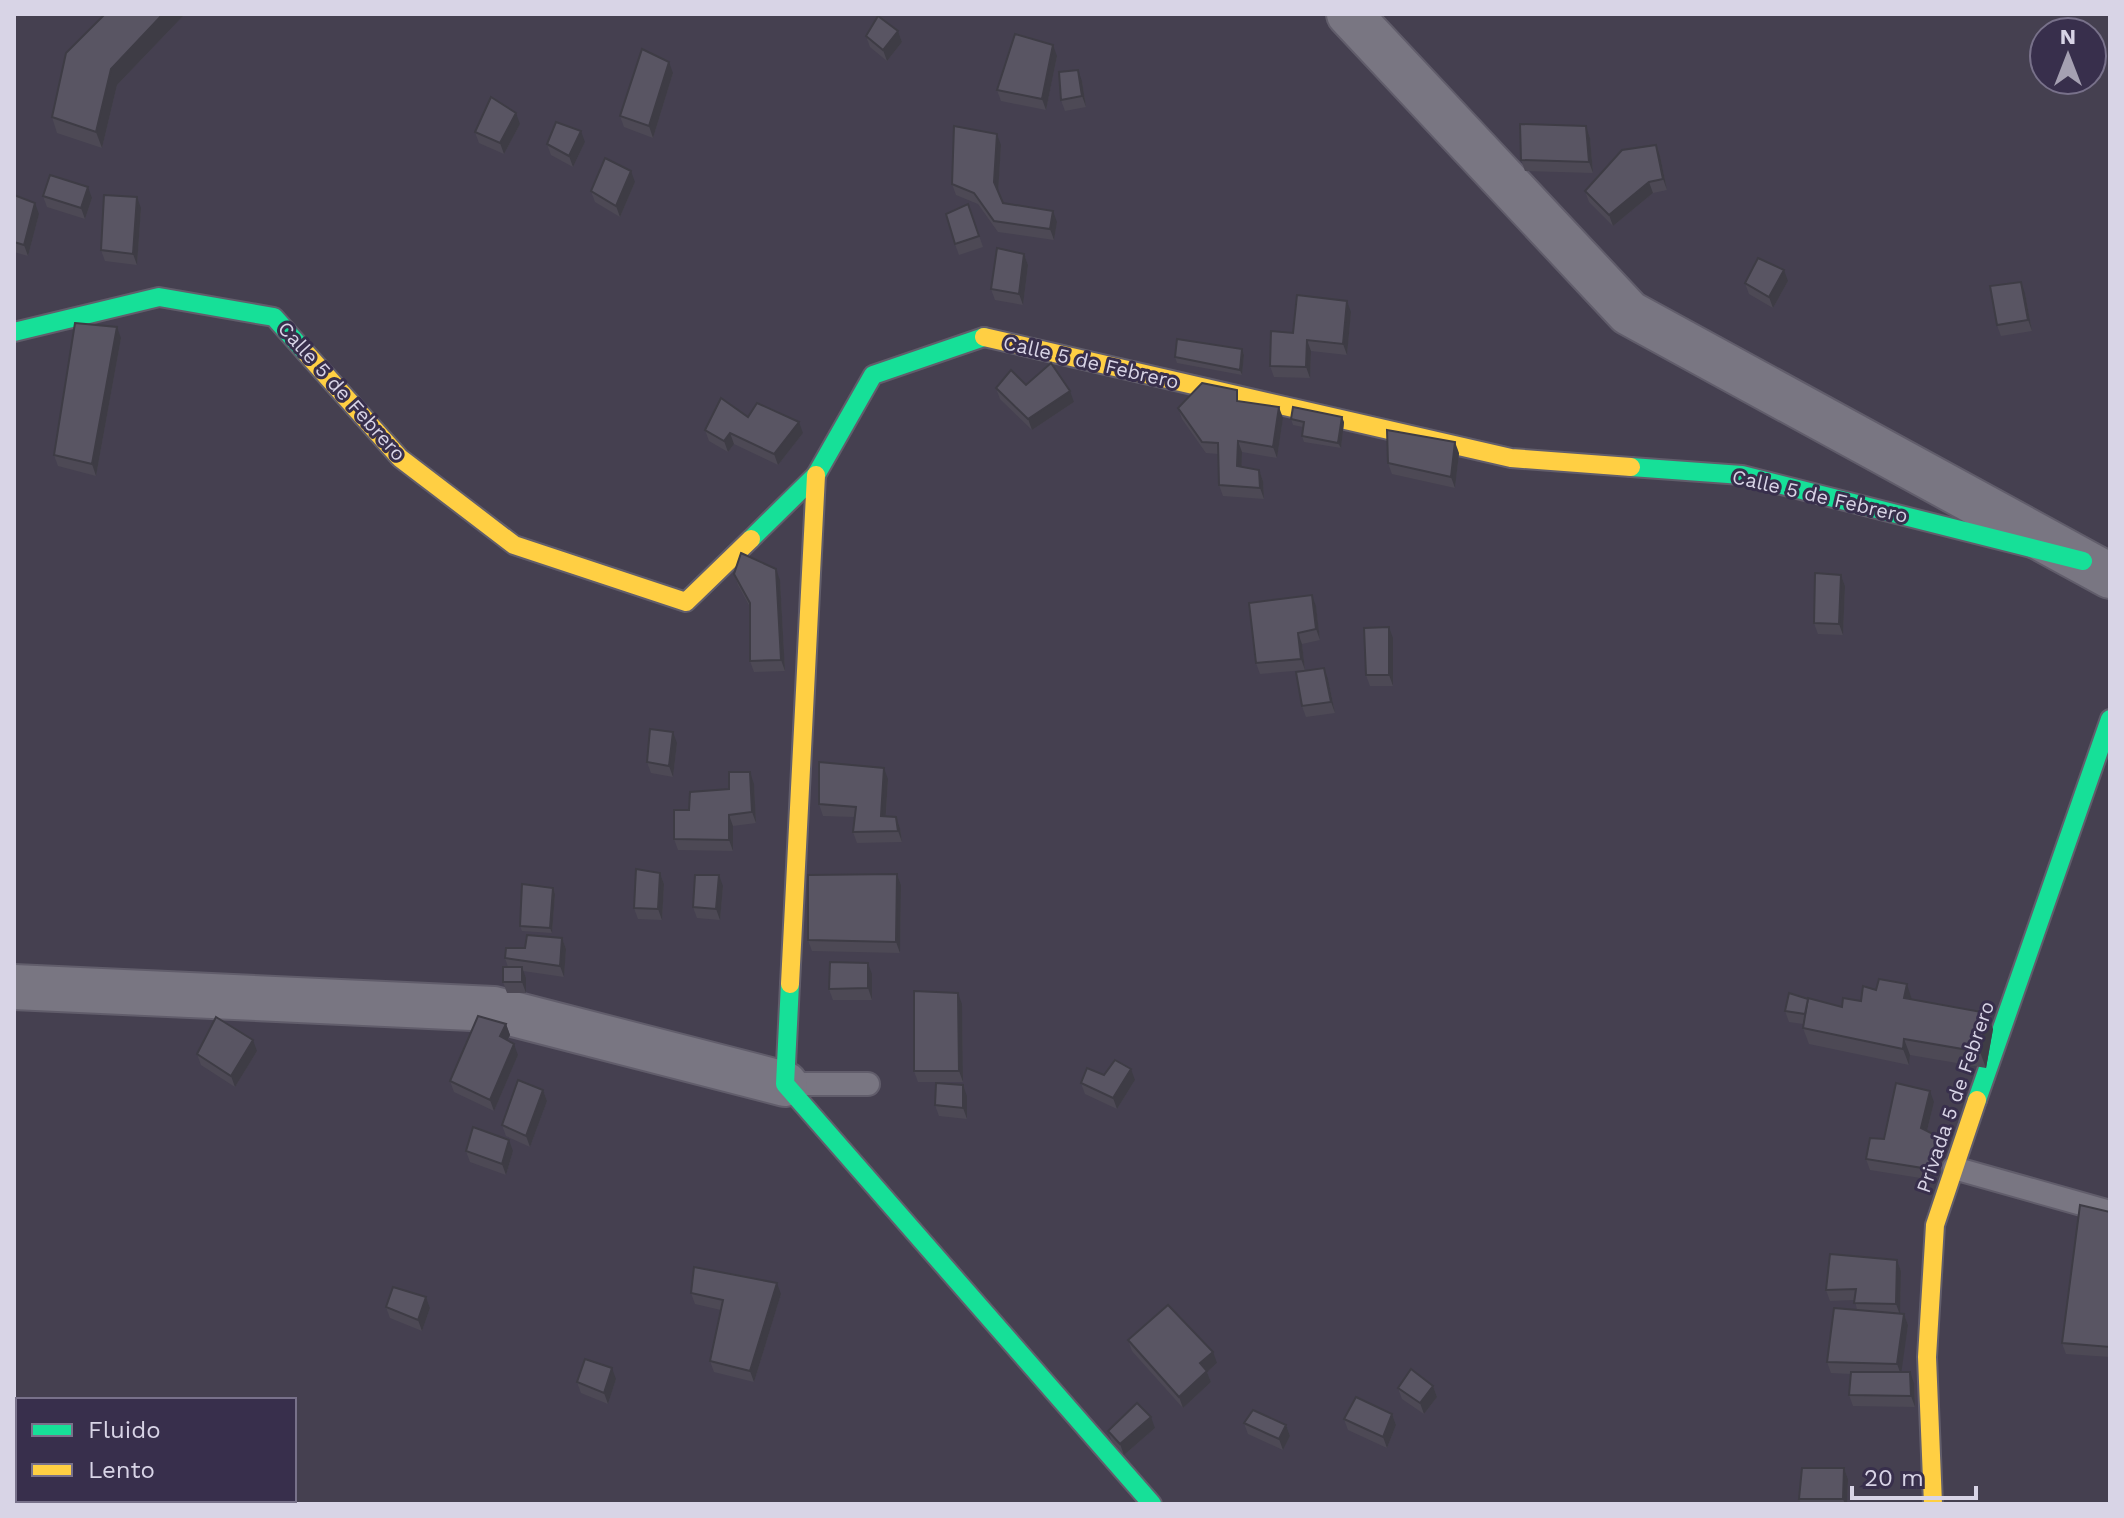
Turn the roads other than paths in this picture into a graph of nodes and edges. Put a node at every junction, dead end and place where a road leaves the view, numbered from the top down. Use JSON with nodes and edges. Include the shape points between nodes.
{"nodes":[{"id":1,"x":1349,"y":14,"type":"edge"},
{"id":2,"x":14,"y":332,"type":"edge"},
{"id":3,"x":816,"y":475,"type":"junction"},
{"id":4,"x":2097,"y":568,"type":"edge"},
{"id":5,"x":2110,"y":719,"type":"edge"},
{"id":6,"x":14,"y":987,"type":"edge"},
{"id":7,"x":785,"y":1084,"type":"junction"},
{"id":8,"x":868,"y":1084,"type":"dead end"},
{"id":9,"x":1954,"y":1168,"type":"junction"},
{"id":10,"x":2110,"y":1212,"type":"edge"},
{"id":11,"x":1152,"y":1504,"type":"edge"},
{"id":12,"x":1933,"y":1504,"type":"edge"}],
"edges":[{"from":1,"to":4,"type":"street","name":"Calle 5 de Febrero","via":[[1629,313]]},
{"from":2,"to":3,"type":"street","name":"Calle 5 de Febrero","via":[[159,297],[274,317],[400,458],[514,545],[686,602]]},
{"from":3,"to":4,"type":"street","name":"Calle 5 de Febrero","via":[[873,375],[982,336],[1511,458],[1742,475]]},
{"from":3,"to":7,"type":"street"},
{"from":5,"to":9,"type":"street","name":"Privada 5 de Febrero"},
{"from":6,"to":7,"type":"street","via":[[494,1009]]},
{"from":7,"to":8,"type":"lane"},
{"from":7,"to":11,"type":"street"},
{"from":9,"to":10,"type":"lane"},
{"from":9,"to":12,"type":"street","name":"Privada 5 de Febrero","via":[[1935,1225],[1928,1327]]}]}
